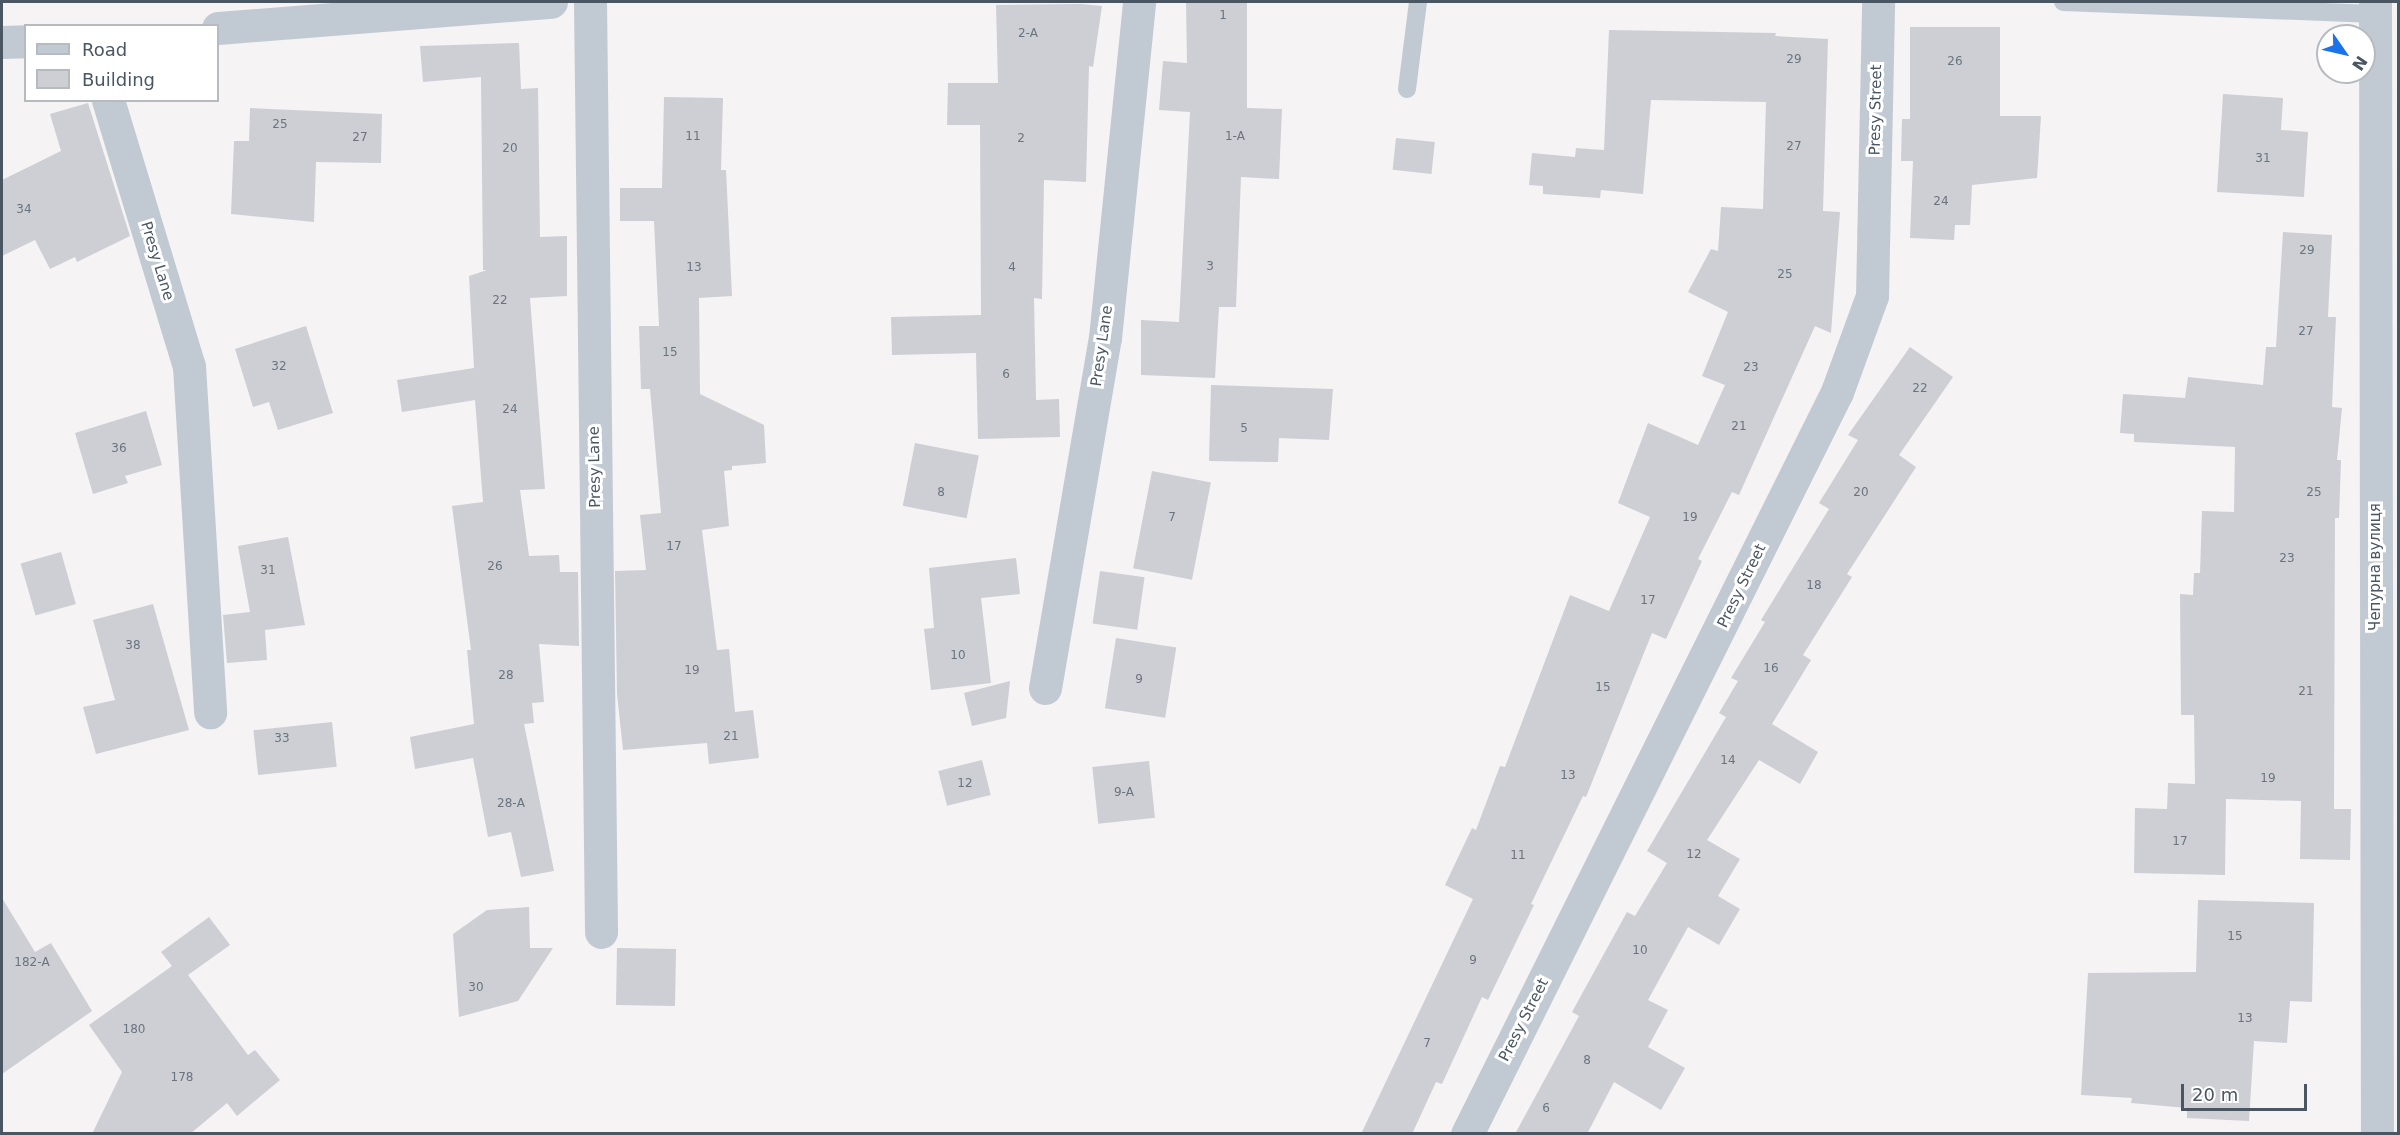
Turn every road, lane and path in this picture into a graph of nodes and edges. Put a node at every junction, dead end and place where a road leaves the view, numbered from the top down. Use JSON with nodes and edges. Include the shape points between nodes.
{"nodes":[{"id":1,"x":551,"y":2,"type":"edge"},
{"id":2,"x":590,"y":2,"type":"edge"},
{"id":3,"x":1139,"y":2,"type":"edge"},
{"id":4,"x":1418,"y":2,"type":"edge"},
{"id":5,"x":1878,"y":2,"type":"edge"},
{"id":6,"x":2063,"y":2,"type":"edge"},
{"id":7,"x":2375,"y":8,"type":"edge"},
{"id":8,"x":219,"y":28,"type":"edge"},
{"id":9,"x":24,"y":41,"type":"edge"},
{"id":10,"x":2,"y":42,"type":"edge"},
{"id":11,"x":1407,"y":89,"type":"dead end"},
{"id":12,"x":109,"y":102,"type":"edge"},
{"id":13,"x":1045,"y":688,"type":"dead end"},
{"id":14,"x":210,"y":712,"type":"dead end"},
{"id":15,"x":601,"y":932,"type":"dead end"},
{"id":16,"x":1467,"y":1134,"type":"edge"},
{"id":17,"x":2377,"y":1134,"type":"edge"}],
"edges":[{"from":1,"to":8,"type":"street"},
{"from":2,"to":15,"type":"street","name":"Presy Lane"},
{"from":3,"to":13,"type":"street","name":"Presy Lane","via":[[1105,338]]},
{"from":4,"to":11,"type":"lane"},
{"from":5,"to":16,"type":"street","name":"Presy Street","via":[[1872,296],[1837,392]]},
{"from":6,"to":7,"type":"lane"},
{"from":7,"to":17,"type":"street","name":"Чепурна вулиця"},
{"from":9,"to":10,"type":"street"},
{"from":12,"to":14,"type":"street","name":"Presy Lane","via":[[189,366]]}]}
